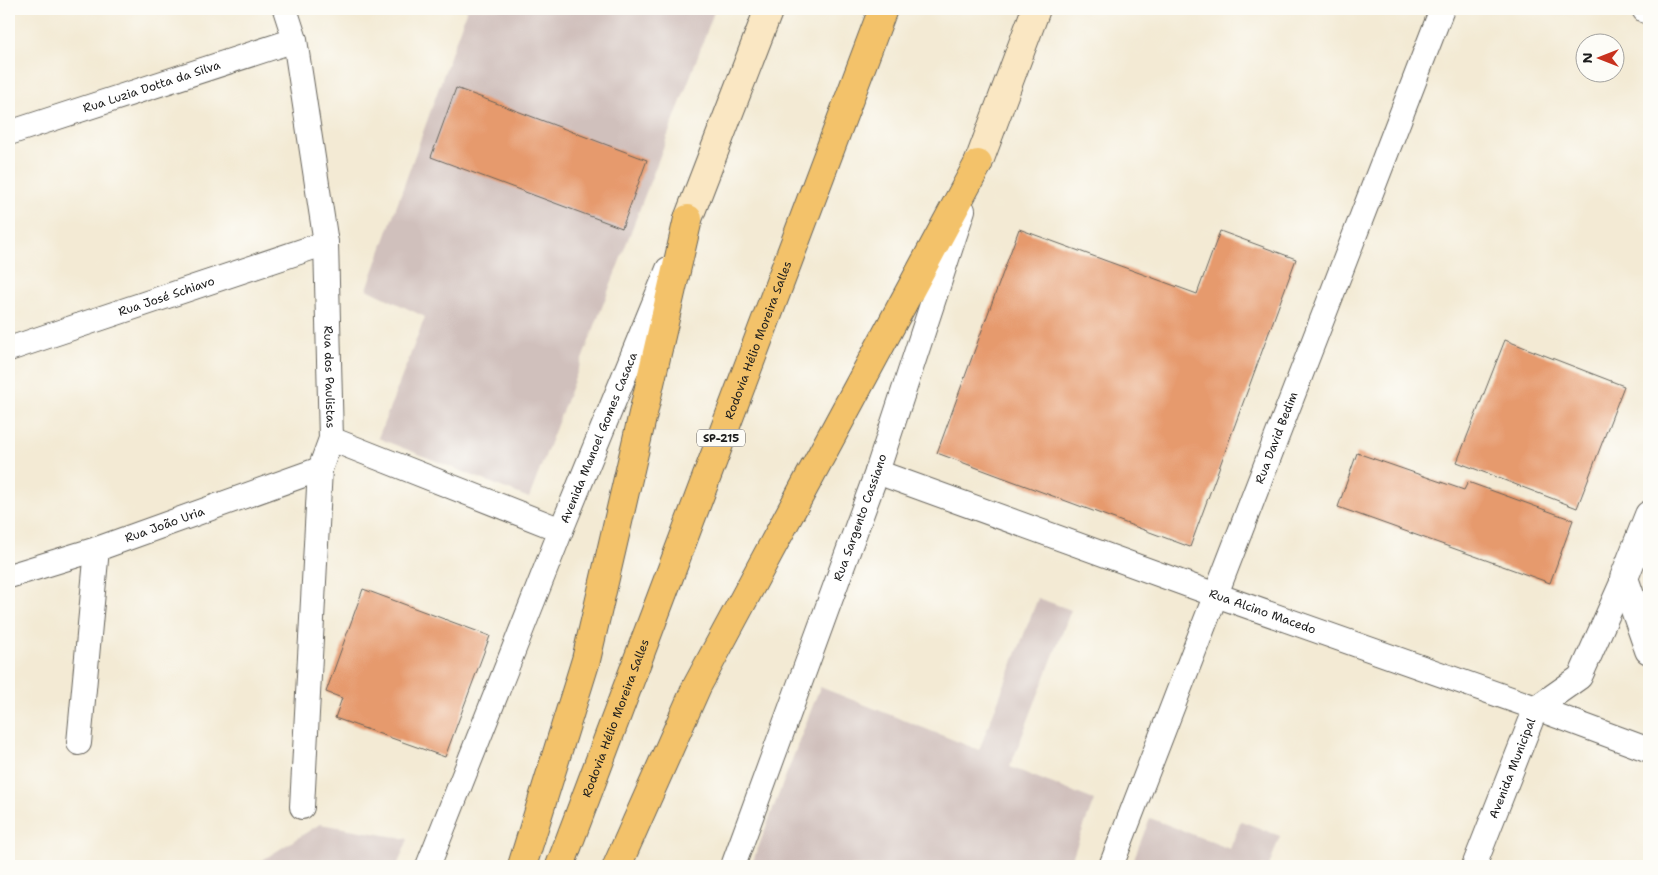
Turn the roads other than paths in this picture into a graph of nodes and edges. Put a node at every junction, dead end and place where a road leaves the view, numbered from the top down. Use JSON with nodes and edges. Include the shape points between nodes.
{"nodes":[{"id":1,"x":285,"y":9,"type":"edge"},
{"id":2,"x":769,"y":9,"type":"edge"},
{"id":3,"x":883,"y":9,"type":"edge"},
{"id":4,"x":1036,"y":9,"type":"edge"},
{"id":5,"x":1442,"y":9,"type":"edge"},
{"id":6,"x":295,"y":40,"type":"junction"},
{"id":7,"x":9,"y":133,"type":"edge"},
{"id":8,"x":978,"y":164,"type":"junction"},
{"id":9,"x":688,"y":218,"type":"junction"},
{"id":10,"x":326,"y":243,"type":"junction"},
{"id":11,"x":9,"y":349,"type":"edge"},
{"id":12,"x":332,"y":439,"type":"junction"},
{"id":13,"x":320,"y":469,"type":"junction"},
{"id":14,"x":877,"y":472,"type":"junction"},
{"id":15,"x":1649,"y":515,"type":"edge"},
{"id":16,"x":562,"y":530,"type":"junction"},
{"id":17,"x":97,"y":549,"type":"junction"},
{"id":18,"x":9,"y":576,"type":"edge"},
{"id":19,"x":1624,"y":578,"type":"junction"},
{"id":20,"x":1216,"y":595,"type":"junction"},
{"id":21,"x":1649,"y":650,"type":"edge"},
{"id":22,"x":1536,"y":708,"type":"junction"},
{"id":23,"x":79,"y":743,"type":"dead end"},
{"id":24,"x":1649,"y":750,"type":"edge"},
{"id":25,"x":302,"y":807,"type":"dead end"},
{"id":26,"x":428,"y":866,"type":"edge"},
{"id":27,"x":522,"y":866,"type":"edge"},
{"id":28,"x":560,"y":866,"type":"edge"},
{"id":29,"x":617,"y":866,"type":"edge"},
{"id":30,"x":732,"y":866,"type":"edge"},
{"id":31,"x":1110,"y":866,"type":"edge"},
{"id":32,"x":1474,"y":866,"type":"edge"}],
"edges":[{"from":1,"to":6,"type":"street","name":"Rua dos Paulistas"},
{"from":2,"to":9,"type":"main road","name":"Avenida Manoel Gomes Casaca"},
{"from":3,"to":28,"type":"main road","name":"Rodovia Hélio Moreira Salles","number":"SP-215"},
{"from":4,"to":8,"type":"main road"},
{"from":5,"to":20,"type":"street","name":"Rua David Bedim"},
{"from":6,"to":7,"type":"street","name":"Rua Luzia Dotta da Silva"},
{"from":6,"to":10,"type":"street","name":"Rua dos Paulistas"},
{"from":8,"to":14,"type":"street","name":"Rua Sargento Cassiano"},
{"from":8,"to":29,"type":"main road","via":[[697,686]]},
{"from":9,"to":16,"type":"street","name":"Avenida Manoel Gomes Casaca"},
{"from":9,"to":27,"type":"main road","via":[[586,660]]},
{"from":10,"to":11,"type":"street","name":"Rua José Schiavo"},
{"from":10,"to":12,"type":"street","name":"Rua dos Paulistas"},
{"from":12,"to":13,"type":"street","name":"Rua dos Paulistas"},
{"from":12,"to":16,"type":"street"},
{"from":13,"to":17,"type":"street","name":"Rua João Uria"},
{"from":13,"to":25,"type":"street","name":"Rua dos Paulistas"},
{"from":14,"to":20,"type":"street","name":"Rua Alcino Macedo"},
{"from":14,"to":30,"type":"street","name":"Rua Sargento Cassiano"},
{"from":15,"to":19,"type":"street"},
{"from":16,"to":26,"type":"street","name":"Avenida Manoel Gomes Casaca"},
{"from":17,"to":18,"type":"street","name":"Rua João Uria"},
{"from":17,"to":23,"type":"street"},
{"from":19,"to":21,"type":"street"},
{"from":19,"to":22,"type":"street","name":"Avenida Municipal","via":[[1580,677]]},
{"from":20,"to":22,"type":"street","name":"Rua Alcino Macedo"},
{"from":20,"to":31,"type":"street","name":"Rua David Bedim"},
{"from":22,"to":24,"type":"street","name":"Rua Alcino Macedo"},
{"from":22,"to":32,"type":"street","name":"Avenida Municipal"}]}
